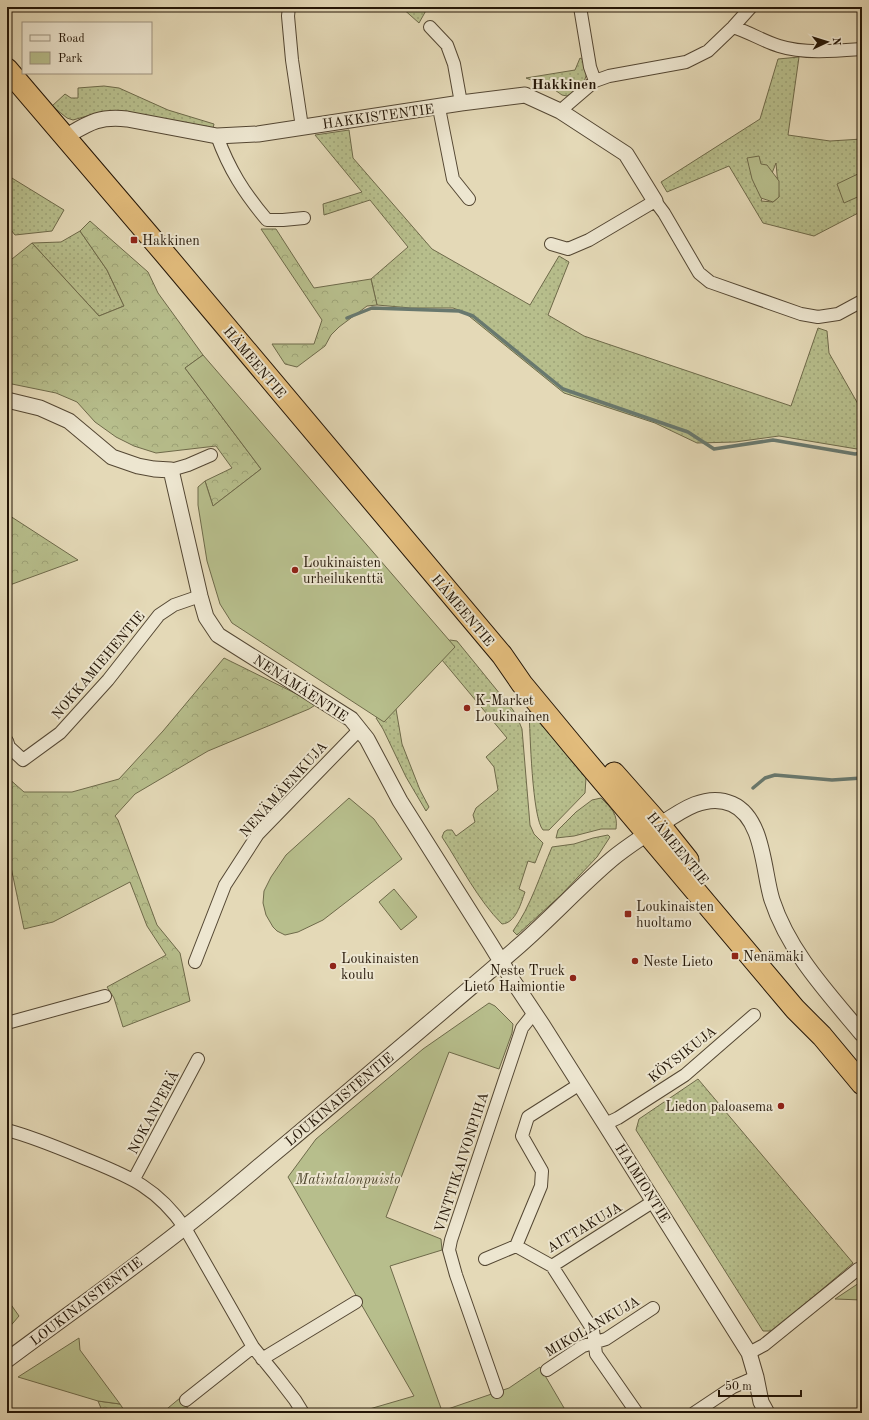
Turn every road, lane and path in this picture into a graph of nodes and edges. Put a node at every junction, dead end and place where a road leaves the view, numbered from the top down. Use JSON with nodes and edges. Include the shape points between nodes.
{"nodes":[{"id":1,"x":289,"y":7,"type":"edge"},
{"id":2,"x":580,"y":7,"type":"edge"},
{"id":3,"x":751,"y":7,"type":"edge"},
{"id":4,"x":430,"y":27,"type":"dead end"},
{"id":5,"x":733,"y":27,"type":"junction"},
{"id":6,"x":862,"y":49,"type":"edge"},
{"id":7,"x":7,"y":69,"type":"edge"},
{"id":8,"x":595,"y":81,"type":"junction"},
{"id":9,"x":461,"y":103,"type":"junction"},
{"id":10,"x":438,"y":108,"type":"junction"},
{"id":11,"x":560,"y":111,"type":"junction"},
{"id":12,"x":302,"y":127,"type":"junction"},
{"id":13,"x":218,"y":136,"type":"junction"},
{"id":14,"x":65,"y":138,"type":"junction"},
{"id":15,"x":469,"y":199,"type":"dead end"},
{"id":16,"x":655,"y":201,"type":"junction"},
{"id":17,"x":304,"y":218,"type":"dead end"},
{"id":18,"x":551,"y":244,"type":"dead end"},
{"id":19,"x":862,"y":301,"type":"edge"},
{"id":20,"x":7,"y":400,"type":"edge"},
{"id":21,"x":211,"y":455,"type":"dead end"},
{"id":22,"x":171,"y":470,"type":"junction"},
{"id":23,"x":200,"y":596,"type":"junction"},
{"id":24,"x":360,"y":728,"type":"junction"},
{"id":25,"x":7,"y":741,"type":"edge"},
{"id":26,"x":654,"y":830,"type":"junction"},
{"id":27,"x":501,"y":961,"type":"junction"},
{"id":28,"x":195,"y":962,"type":"dead end"},
{"id":29,"x":105,"y":996,"type":"dead end"},
{"id":30,"x":534,"y":1013,"type":"junction"},
{"id":31,"x":754,"y":1015,"type":"dead end"},
{"id":32,"x":7,"y":1023,"type":"edge"},
{"id":33,"x":862,"y":1034,"type":"edge"},
{"id":34,"x":198,"y":1059,"type":"dead end"},
{"id":35,"x":580,"y":1084,"type":"junction"},
{"id":36,"x":862,"y":1084,"type":"edge"},
{"id":37,"x":605,"y":1124,"type":"junction"},
{"id":38,"x":7,"y":1130,"type":"edge"},
{"id":39,"x":134,"y":1179,"type":"junction"},
{"id":40,"x":654,"y":1201,"type":"junction"},
{"id":41,"x":185,"y":1228,"type":"junction"},
{"id":42,"x":516,"y":1246,"type":"junction"},
{"id":43,"x":485,"y":1259,"type":"dead end"},
{"id":44,"x":552,"y":1266,"type":"junction"},
{"id":45,"x":858,"y":1269,"type":"dead end"},
{"id":46,"x":356,"y":1302,"type":"dead end"},
{"id":47,"x":653,"y":1308,"type":"dead end"},
{"id":48,"x":594,"y":1342,"type":"junction"},
{"id":49,"x":253,"y":1347,"type":"junction"},
{"id":50,"x":749,"y":1353,"type":"junction"},
{"id":51,"x":262,"y":1359,"type":"junction"},
{"id":52,"x":7,"y":1360,"type":"edge"},
{"id":53,"x":547,"y":1370,"type":"dead end"},
{"id":54,"x":756,"y":1377,"type":"junction"},
{"id":55,"x":496,"y":1392,"type":"dead end"},
{"id":56,"x":186,"y":1400,"type":"dead end"},
{"id":57,"x":302,"y":1413,"type":"edge"},
{"id":58,"x":637,"y":1413,"type":"edge"},
{"id":59,"x":694,"y":1413,"type":"edge"},
{"id":60,"x":767,"y":1413,"type":"edge"}],
"edges":[{"from":1,"to":12,"type":"street","via":[[292,60]]},
{"from":2,"to":8,"type":"street","via":[[590,67]]},
{"from":3,"to":5,"type":"street"},
{"from":4,"to":9,"type":"street","via":[[447,45],[454,64]]},
{"from":5,"to":6,"type":"street","via":[[780,46],[805,50]]},
{"from":5,"to":8,"type":"street","via":[[708,51],[686,62],[609,76]]},
{"from":7,"to":14,"type":"highway","name":"HÄMEENTIE"},
{"from":8,"to":11,"type":"street"},
{"from":9,"to":10,"type":"street","name":"HAKKISTENTIE"},
{"from":9,"to":11,"type":"street","name":"HAKKISTENTIE","via":[[525,95]]},
{"from":10,"to":12,"type":"street","name":"HAKKISTENTIE"},
{"from":10,"to":15,"type":"street","via":[[453,180]]},
{"from":11,"to":16,"type":"street","name":"HAKKISTENTIE","via":[[626,154]]},
{"from":12,"to":13,"type":"street","name":"HAKKISTENTIE","via":[[258,134]]},
{"from":13,"to":14,"type":"street","name":"HAKKISTENTIE","via":[[114,118],[88,123]]},
{"from":13,"to":17,"type":"street","via":[[236,179],[266,220]]},
{"from":14,"to":26,"type":"highway","name":"HÄMEENTIE","via":[[502,655],[535,684]]},
{"from":16,"to":18,"type":"street","via":[[589,240],[568,249]]},
{"from":16,"to":19,"type":"street","via":[[699,273],[710,282],[801,314],[818,317],[838,314]]},
{"from":20,"to":22,"type":"street","via":[[40,408],[69,421],[112,457],[138,466]]},
{"from":21,"to":22,"type":"street"},
{"from":22,"to":23,"type":"street","name":"NENÄMÄENTIE"},
{"from":23,"to":24,"type":"street","name":"NENÄMÄENTIE","via":[[206,617],[218,634],[351,719]]},
{"from":23,"to":25,"type":"street","name":"NOKKAMIEHENTIE","via":[[174,605],[159,615],[108,680],[54,737],[23,760],[9,747]]},
{"from":24,"to":27,"type":"street","name":"NENÄMÄENTIE","via":[[400,801]]},
{"from":24,"to":28,"type":"street","name":"NENÄMÄENKUJA","via":[[258,834],[225,885]]},
{"from":26,"to":27,"type":"street","name":"LOUKINAISTENTIE","via":[[620,852]]},
{"from":26,"to":33,"type":"street","name":"LOUKINAISTENTIE","via":[[698,803],[720,801],[739,807],[746,814],[758,836],[771,897],[788,936],[815,976]]},
{"from":26,"to":36,"type":"highway","name":"HÄMEENTIE","via":[[795,993],[822,1036]]},
{"from":27,"to":30,"type":"street","name":"HAIMIONTIE"},
{"from":27,"to":41,"type":"street","name":"LOUKINAISTENTIE"},
{"from":29,"to":32,"type":"street"},
{"from":30,"to":35,"type":"street","name":"HAIMIONTIE"},
{"from":30,"to":55,"type":"street","name":"VINTTIKAIVONPIHA","via":[[522,1028],[449,1250]]},
{"from":31,"to":37,"type":"street","name":"KÖYSIKUJA","via":[[684,1075]]},
{"from":34,"to":39,"type":"street","name":"NOKANPERÄ"},
{"from":35,"to":37,"type":"street","name":"HAIMIONTIE"},
{"from":35,"to":42,"type":"street","via":[[528,1117],[522,1136],[542,1170],[541,1186]]},
{"from":37,"to":40,"type":"street","name":"HAIMIONTIE"},
{"from":38,"to":39,"type":"street","via":[[49,1144]]},
{"from":39,"to":41,"type":"street","via":[[164,1202]]},
{"from":40,"to":44,"type":"street","name":"AITTAKUJA"},
{"from":40,"to":50,"type":"street","name":"HAIMIONTIE"},
{"from":41,"to":49,"type":"street"},
{"from":41,"to":52,"type":"street","name":"LOUKINAISTENTIE"},
{"from":42,"to":43,"type":"street"},
{"from":42,"to":44,"type":"street","name":"AITTAKUJA"},
{"from":44,"to":48,"type":"street","via":[[593,1330]]},
{"from":45,"to":50,"type":"street","via":[[764,1345]]},
{"from":46,"to":51,"type":"street"},
{"from":47,"to":48,"type":"street","name":"MIKOLANKUJA","via":[[606,1339]]},
{"from":48,"to":53,"type":"street","name":"MIKOLANKUJA","via":[[583,1346]]},
{"from":48,"to":58,"type":"street","via":[[596,1354]]},
{"from":49,"to":51,"type":"street"},
{"from":49,"to":56,"type":"street"},
{"from":50,"to":54,"type":"street","name":"HAIMIONTIE"},
{"from":51,"to":57,"type":"street","via":[[295,1400]]},
{"from":54,"to":59,"type":"street","via":[[733,1387]]},
{"from":54,"to":60,"type":"street","name":"HAIMIONTIE","via":[[761,1402]]}]}
